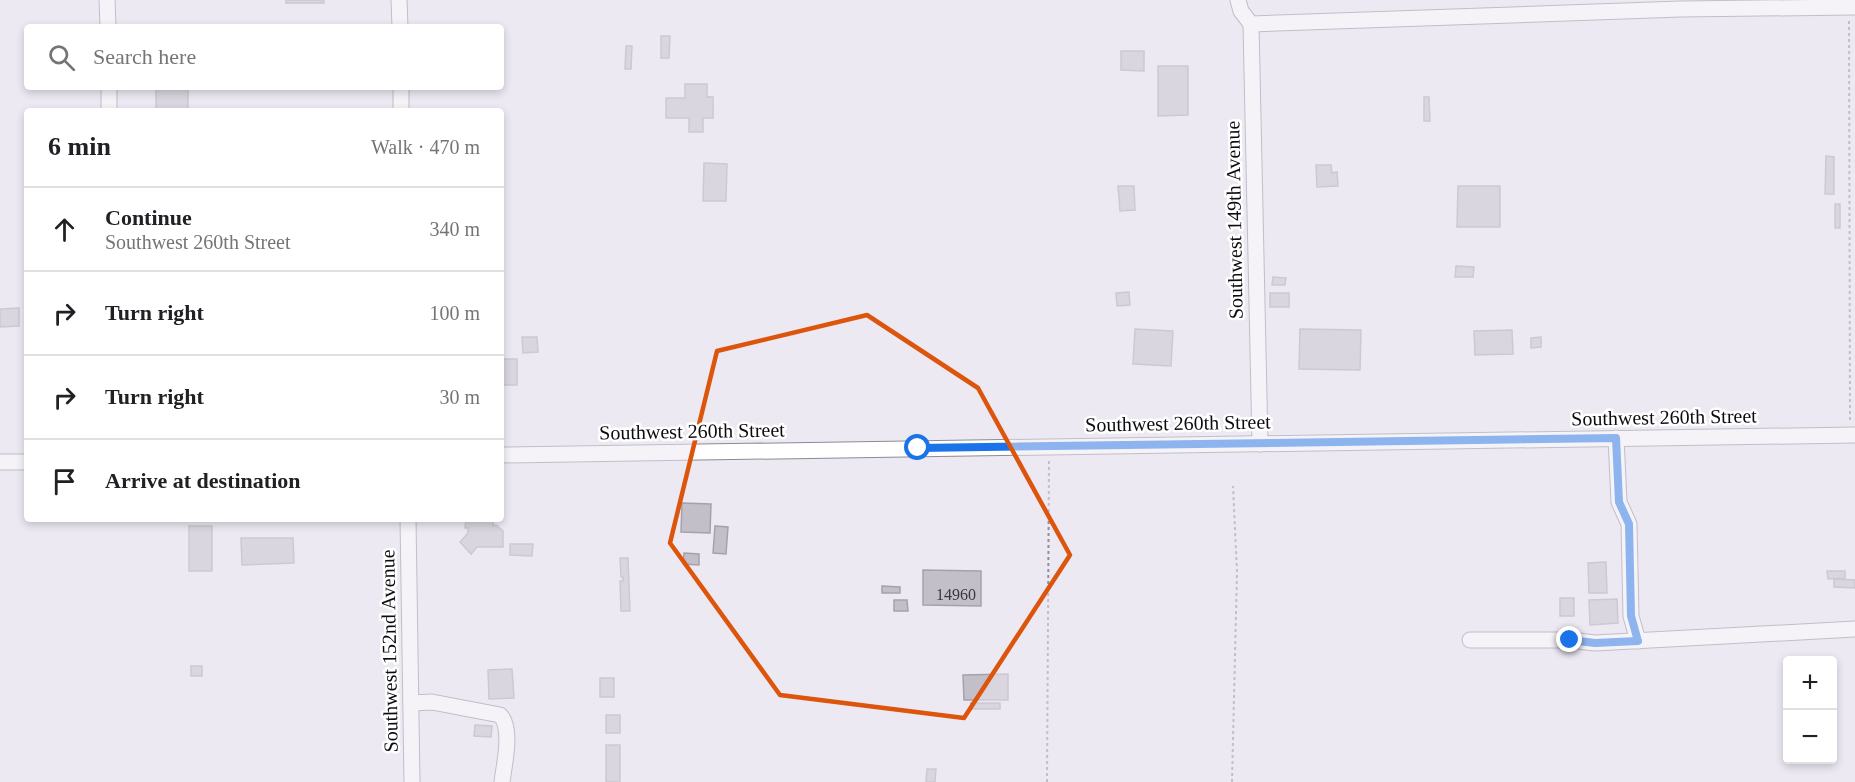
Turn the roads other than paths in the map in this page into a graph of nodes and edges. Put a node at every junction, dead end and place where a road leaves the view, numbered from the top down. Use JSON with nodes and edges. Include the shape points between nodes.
{"nodes":[{"id":1,"x":107,"y":0,"type":"edge"},
{"id":2,"x":399,"y":0,"type":"edge"},
{"id":3,"x":1238,"y":0,"type":"edge"},
{"id":4,"x":1680,"y":4,"type":"edge"},
{"id":5,"x":1852,"y":7,"type":"edge"},
{"id":6,"x":108,"y":24,"type":"edge"},
{"id":7,"x":400,"y":24,"type":"edge"},
{"id":8,"x":1251,"y":24,"type":"junction"},
{"id":9,"x":109,"y":90,"type":"edge"},
{"id":10,"x":401,"y":90,"type":"edge"},
{"id":11,"x":109,"y":108,"type":"edge"},
{"id":12,"x":401,"y":108,"type":"edge"},
{"id":13,"x":1853,"y":435,"type":"edge"},
{"id":14,"x":1616,"y":438,"type":"junction"},
{"id":15,"x":1260,"y":444,"type":"junction"},
{"id":16,"x":504,"y":455,"type":"edge"},
{"id":17,"x":0,"y":462,"type":"edge"},
{"id":18,"x":24,"y":462,"type":"edge"},
{"id":19,"x":408,"y":522,"type":"edge"},
{"id":20,"x":1855,"y":629,"type":"edge"},
{"id":21,"x":1470,"y":640,"type":"dead end"},
{"id":22,"x":1638,"y":641,"type":"junction"},
{"id":23,"x":411,"y":703,"type":"junction"},
{"id":24,"x":412,"y":782,"type":"edge"},
{"id":25,"x":502,"y":782,"type":"edge"}],
"edges":[{"from":1,"to":6,"type":"street"},
{"from":2,"to":7,"type":"street"},
{"from":3,"to":8,"type":"street","name":"Southwest 149th Avenue"},
{"from":4,"to":5,"type":"street"},
{"from":4,"to":8,"type":"street"},
{"from":8,"to":15,"type":"street","name":"Southwest 149th Avenue"},
{"from":9,"to":11,"type":"street"},
{"from":10,"to":12,"type":"street"},
{"from":13,"to":14,"type":"street","name":"Southwest 260th Street"},
{"from":14,"to":15,"type":"street","name":"Southwest 260th Street"},
{"from":14,"to":22,"type":"street","via":[[1619,502],[1629,524],[1631,616]]},
{"from":15,"to":16,"type":"street","name":"Southwest 260th Street"},
{"from":17,"to":18,"type":"street"},
{"from":19,"to":23,"type":"street","name":"Southwest 152nd Avenue"},
{"from":20,"to":22,"type":"street"},
{"from":21,"to":22,"type":"street"},
{"from":23,"to":24,"type":"street","name":"Southwest 152nd Avenue"},
{"from":23,"to":25,"type":"street","via":[[432,702],[500,715],[507,736]]}]}
